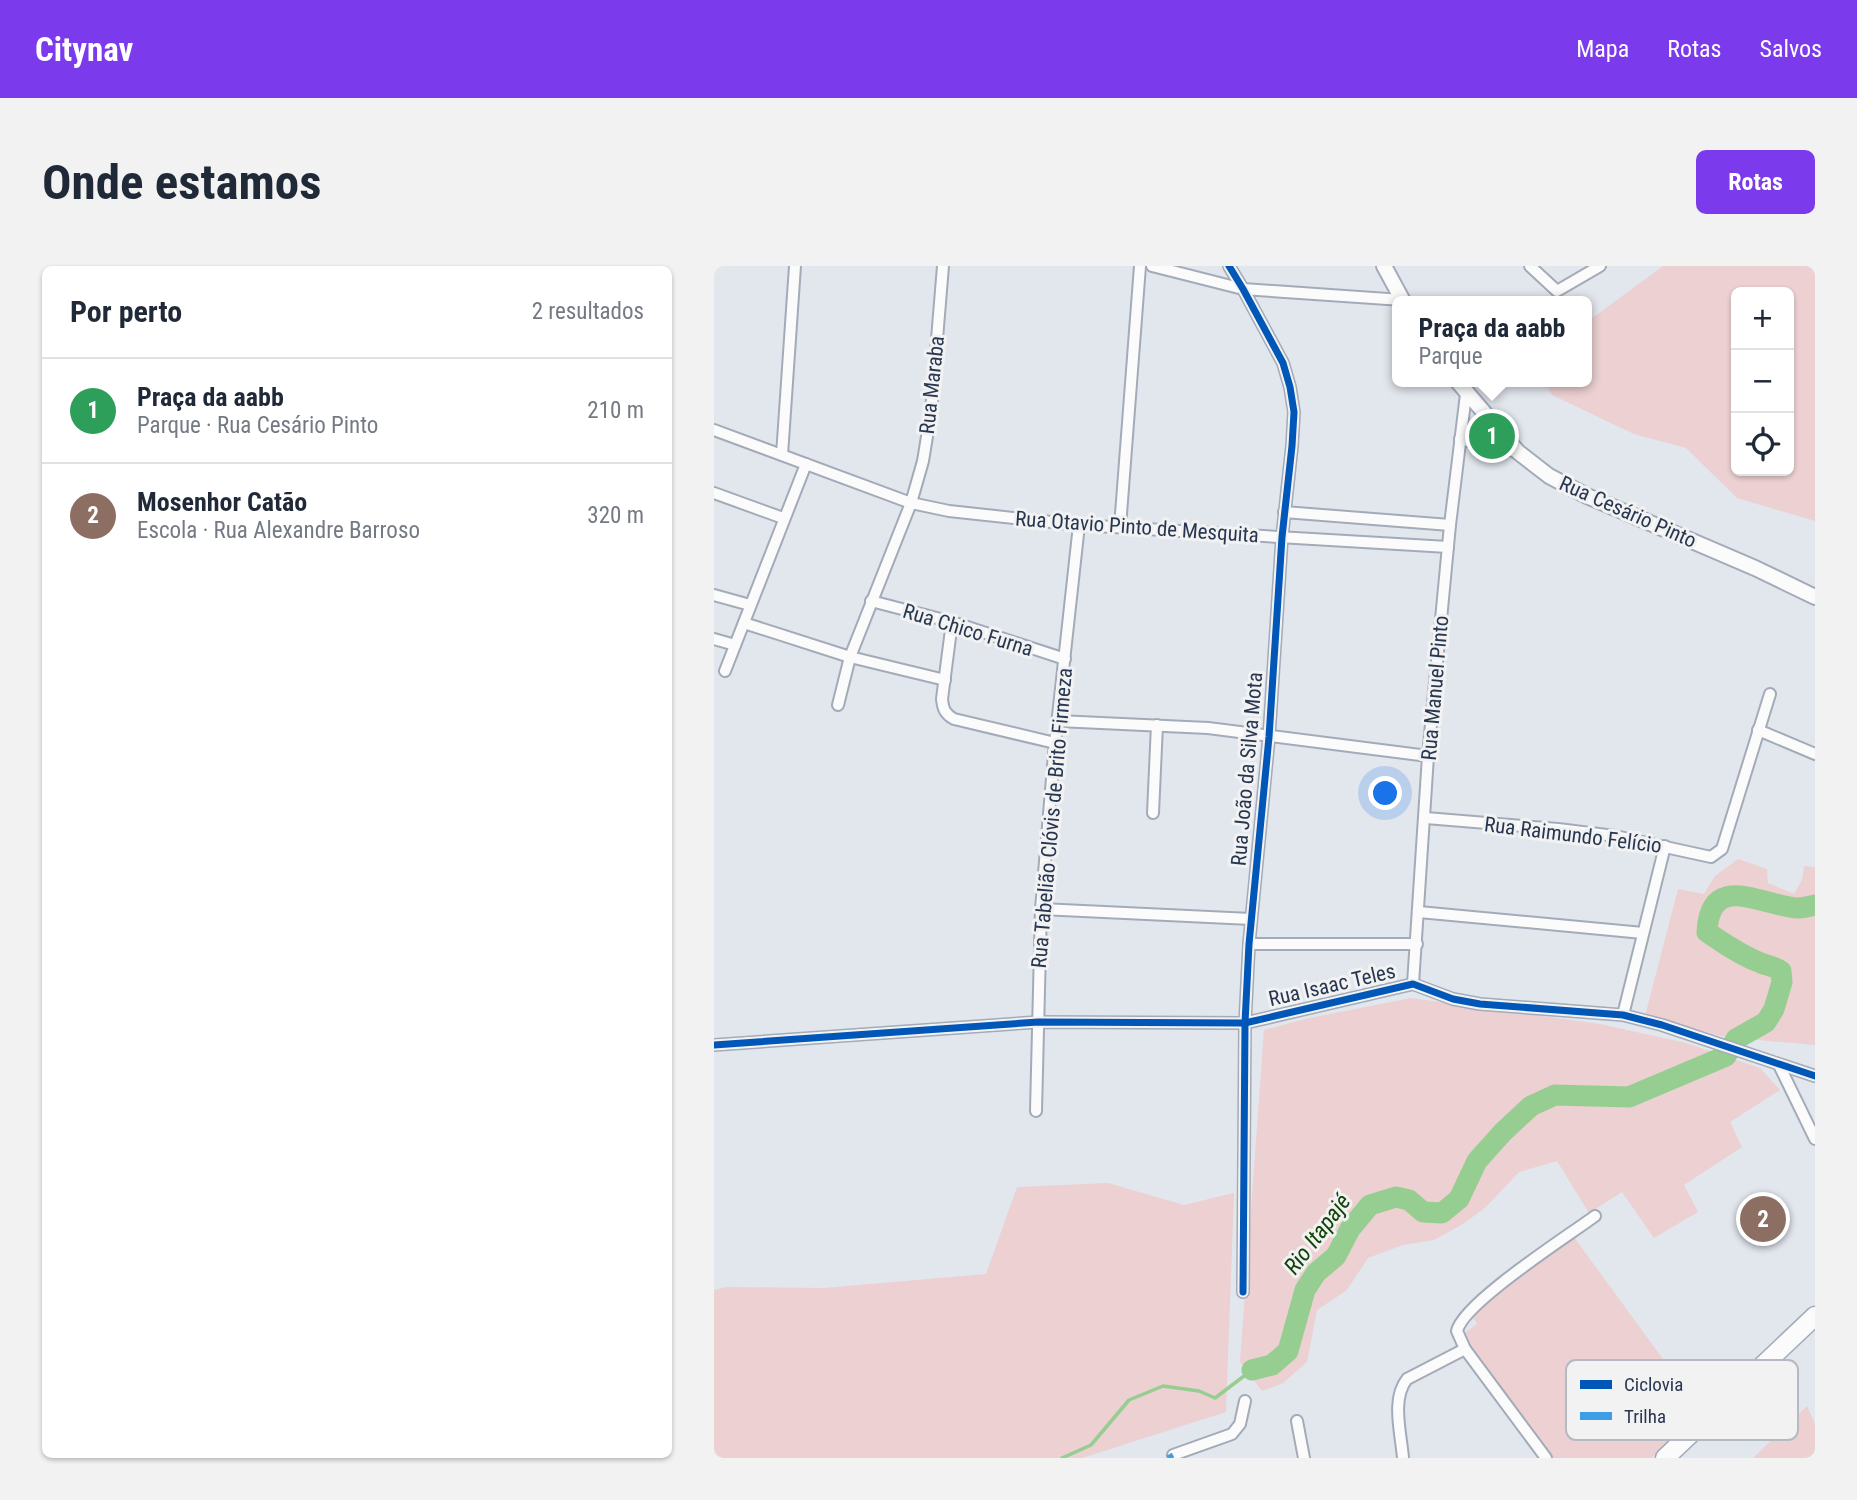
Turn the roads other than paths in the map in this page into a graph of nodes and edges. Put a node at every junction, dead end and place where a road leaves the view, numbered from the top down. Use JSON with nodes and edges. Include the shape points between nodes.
{"nodes":[{"id":1,"x":795,"y":266,"type":"edge"},
{"id":2,"x":943,"y":266,"type":"edge"},
{"id":3,"x":1140,"y":266,"type":"edge"},
{"id":4,"x":1152,"y":266,"type":"edge"},
{"id":5,"x":1229,"y":266,"type":"edge"},
{"id":6,"x":1384,"y":266,"type":"edge"},
{"id":7,"x":1530,"y":266,"type":"edge"},
{"id":8,"x":1600,"y":266,"type":"edge"},
{"id":9,"x":1244,"y":289,"type":"junction"},
{"id":10,"x":1400,"y":296,"type":"edge"},
{"id":11,"x":1392,"y":300,"type":"edge"},
{"id":12,"x":1462,"y":388,"type":"edge"},
{"id":13,"x":714,"y":430,"type":"edge"},
{"id":14,"x":1460,"y":439,"type":"junction"},
{"id":15,"x":1518,"y":452,"type":"junction"},
{"id":16,"x":782,"y":455,"type":"junction"},
{"id":17,"x":806,"y":464,"type":"junction"},
{"id":18,"x":714,"y":493,"type":"edge"},
{"id":19,"x":912,"y":503,"type":"junction"},
{"id":20,"x":1284,"y":512,"type":"junction"},
{"id":21,"x":783,"y":518,"type":"junction"},
{"id":22,"x":1079,"y":525,"type":"junction"},
{"id":23,"x":1450,"y":525,"type":"junction"},
{"id":24,"x":1120,"y":527,"type":"junction"},
{"id":25,"x":1282,"y":537,"type":"junction"},
{"id":26,"x":1448,"y":547,"type":"junction"},
{"id":27,"x":714,"y":595,"type":"edge"},
{"id":28,"x":1815,"y":597,"type":"edge"},
{"id":29,"x":871,"y":601,"type":"junction"},
{"id":30,"x":750,"y":605,"type":"junction"},
{"id":31,"x":952,"y":622,"type":"junction"},
{"id":32,"x":744,"y":623,"type":"junction"},
{"id":33,"x":714,"y":639,"type":"edge"},
{"id":34,"x":735,"y":645,"type":"junction"},
{"id":35,"x":850,"y":657,"type":"junction"},
{"id":36,"x":1065,"y":659,"type":"junction"},
{"id":37,"x":725,"y":671,"type":"dead end"},
{"id":38,"x":945,"y":680,"type":"junction"},
{"id":39,"x":1770,"y":694,"type":"dead end"},
{"id":40,"x":838,"y":705,"type":"dead end"},
{"id":41,"x":1058,"y":721,"type":"junction"},
{"id":42,"x":1157,"y":725,"type":"junction"},
{"id":43,"x":1758,"y":730,"type":"junction"},
{"id":44,"x":1269,"y":737,"type":"junction"},
{"id":45,"x":1055,"y":743,"type":"junction"},
{"id":46,"x":1815,"y":754,"type":"edge"},
{"id":47,"x":1428,"y":756,"type":"junction"},
{"id":48,"x":1153,"y":813,"type":"dead end"},
{"id":49,"x":1426,"y":818,"type":"junction"},
{"id":50,"x":1665,"y":846,"type":"junction"},
{"id":51,"x":1041,"y":909,"type":"junction"},
{"id":52,"x":1419,"y":912,"type":"junction"},
{"id":53,"x":1251,"y":919,"type":"junction"},
{"id":54,"x":1643,"y":933,"type":"junction"},
{"id":55,"x":1249,"y":944,"type":"junction"},
{"id":56,"x":1416,"y":944,"type":"junction"},
{"id":57,"x":1413,"y":984,"type":"junction"},
{"id":58,"x":1623,"y":1015,"type":"junction"},
{"id":59,"x":1038,"y":1022,"type":"junction"},
{"id":60,"x":1245,"y":1023,"type":"junction"},
{"id":61,"x":714,"y":1045,"type":"edge"},
{"id":62,"x":1779,"y":1065,"type":"junction"},
{"id":63,"x":1815,"y":1076,"type":"edge"},
{"id":64,"x":1036,"y":1111,"type":"dead end"},
{"id":65,"x":1815,"y":1139,"type":"edge"},
{"id":66,"x":1595,"y":1216,"type":"dead end"},
{"id":67,"x":1242,"y":1292,"type":"dead end"},
{"id":68,"x":1815,"y":1316,"type":"edge"},
{"id":69,"x":1465,"y":1349,"type":"junction"},
{"id":70,"x":1769,"y":1360,"type":"edge"},
{"id":71,"x":1245,"y":1401,"type":"dead end"},
{"id":72,"x":1297,"y":1421,"type":"dead end"},
{"id":73,"x":1684,"y":1440,"type":"edge"},
{"id":74,"x":1540,"y":1456,"type":"edge"},
{"id":75,"x":1174,"y":1457,"type":"edge"},
{"id":76,"x":1304,"y":1458,"type":"edge"},
{"id":77,"x":1403,"y":1458,"type":"edge"},
{"id":78,"x":1665,"y":1458,"type":"edge"}],
"edges":[{"from":1,"to":16,"type":"street"},
{"from":2,"to":19,"type":"street","name":"Rua Maraba","via":[[931,412]]},
{"from":3,"to":24,"type":"street"},
{"from":4,"to":9,"type":"street"},
{"from":5,"to":9,"type":"street","name":"Rua João da Silva Mota"},
{"from":6,"to":10,"type":"street"},
{"from":7,"to":8,"type":"street","via":[[1557,291]]},
{"from":9,"to":11,"type":"street"},
{"from":9,"to":20,"type":"street","name":"Rua João da Silva Mota","via":[[1283,363],[1290,387],[1294,412]]},
{"from":12,"to":14,"type":"street","name":"Rua Manuel Pinto"},
{"from":12,"to":15,"type":"street","name":"Rua Cesário Pinto"},
{"from":13,"to":16,"type":"street","name":"Rua Otavio Pinto de Mesquita"},
{"from":14,"to":15,"type":"street"},
{"from":14,"to":23,"type":"street","name":"Rua Manuel Pinto"},
{"from":15,"to":28,"type":"street","name":"Rua Cesário Pinto","via":[[1549,476],[1587,496]]},
{"from":16,"to":17,"type":"street","name":"Rua Otavio Pinto de Mesquita"},
{"from":17,"to":19,"type":"street","name":"Rua Otavio Pinto de Mesquita"},
{"from":17,"to":21,"type":"street"},
{"from":18,"to":21,"type":"street"},
{"from":19,"to":22,"type":"street","name":"Rua Otavio Pinto de Mesquita"},
{"from":19,"to":29,"type":"street","name":"Rua Maraba"},
{"from":20,"to":23,"type":"street","name":"Rua Otavio Pinto de Mesquita"},
{"from":20,"to":25,"type":"street","name":"Rua João da Silva Mota"},
{"from":21,"to":30,"type":"street"},
{"from":22,"to":24,"type":"street","name":"Rua Otavio Pinto de Mesquita"},
{"from":22,"to":36,"type":"street","name":"Rua Tabelião Clóvis de Brito Firmeza"},
{"from":23,"to":26,"type":"street","name":"Rua Manuel Pinto"},
{"from":24,"to":25,"type":"street","name":"Rua Otavio Pinto de Mesquita"},
{"from":25,"to":26,"type":"street","name":"Rua Otavio Pinto de Mesquita"},
{"from":25,"to":44,"type":"street","name":"Rua João da Silva Mota"},
{"from":26,"to":47,"type":"street","name":"Rua Manuel Pinto"},
{"from":27,"to":30,"type":"street"},
{"from":29,"to":31,"type":"street","name":"Rua Chico Furna"},
{"from":29,"to":35,"type":"street","name":"Rua Maraba"},
{"from":30,"to":32,"type":"street"},
{"from":31,"to":36,"type":"street","name":"Rua Chico Furna"},
{"from":31,"to":38,"type":"street"},
{"from":32,"to":34,"type":"street"},
{"from":32,"to":35,"type":"street"},
{"from":33,"to":34,"type":"street"},
{"from":34,"to":37,"type":"street"},
{"from":35,"to":38,"type":"street"},
{"from":35,"to":40,"type":"street","name":"Rua Maraba"},
{"from":36,"to":41,"type":"street","name":"Rua Tabelião Clóvis de Brito Firmeza"},
{"from":38,"to":45,"type":"street","via":[[943,708],[954,719]]},
{"from":39,"to":43,"type":"street","name":"Rua Raimundo Felício"},
{"from":41,"to":42,"type":"street"},
{"from":41,"to":45,"type":"street","name":"Rua Tabelião Clóvis de Brito Firmeza"},
{"from":42,"to":44,"type":"street"},
{"from":42,"to":48,"type":"street"},
{"from":43,"to":46,"type":"street"},
{"from":43,"to":50,"type":"street","name":"Rua Raimundo Felício","via":[[1722,849],[1711,857]]},
{"from":44,"to":47,"type":"street"},
{"from":44,"to":53,"type":"street","name":"Rua João da Silva Mota"},
{"from":45,"to":51,"type":"street","name":"Rua Tabelião Clóvis de Brito Firmeza"},
{"from":47,"to":49,"type":"street","name":"Rua Manuel Pinto"},
{"from":49,"to":50,"type":"street","name":"Rua Raimundo Felício","via":[[1558,829]]},
{"from":49,"to":52,"type":"street","name":"Rua Manuel Pinto"},
{"from":50,"to":54,"type":"street"},
{"from":51,"to":53,"type":"street"},
{"from":51,"to":59,"type":"street","name":"Rua Tabelião Clóvis de Brito Firmeza"},
{"from":52,"to":54,"type":"street"},
{"from":52,"to":56,"type":"street","name":"Rua Manuel Pinto"},
{"from":53,"to":55,"type":"street","name":"Rua João da Silva Mota"},
{"from":54,"to":58,"type":"street"},
{"from":55,"to":56,"type":"street"},
{"from":55,"to":60,"type":"street","name":"Rua João da Silva Mota"},
{"from":56,"to":57,"type":"street","name":"Rua Manuel Pinto"},
{"from":57,"to":58,"type":"street","name":"Rua Isaac Teles","via":[[1480,1004]]},
{"from":57,"to":60,"type":"street","name":"Rua Isaac Teles"},
{"from":58,"to":62,"type":"street","name":"Rua Isaac Teles"},
{"from":59,"to":60,"type":"street","name":"Rua Isaac Teles"},
{"from":59,"to":61,"type":"street","name":"Rua Isaac Teles"},
{"from":59,"to":64,"type":"street","name":"Rua Tabelião Clóvis de Brito Firmeza"},
{"from":60,"to":67,"type":"street","name":"Rua João da Silva Mota"},
{"from":62,"to":63,"type":"street","name":"Rua Isaac Teles"},
{"from":62,"to":65,"type":"street"},
{"from":66,"to":69,"type":"street","via":[[1464,1317],[1457,1331]]},
{"from":68,"to":70,"type":"main road"},
{"from":69,"to":74,"type":"street"},
{"from":69,"to":77,"type":"street","via":[[1401,1386]]},
{"from":71,"to":75,"type":"street","via":[[1240,1424],[1232,1434]]},
{"from":72,"to":76,"type":"street"},
{"from":73,"to":78,"type":"main road"}]}
